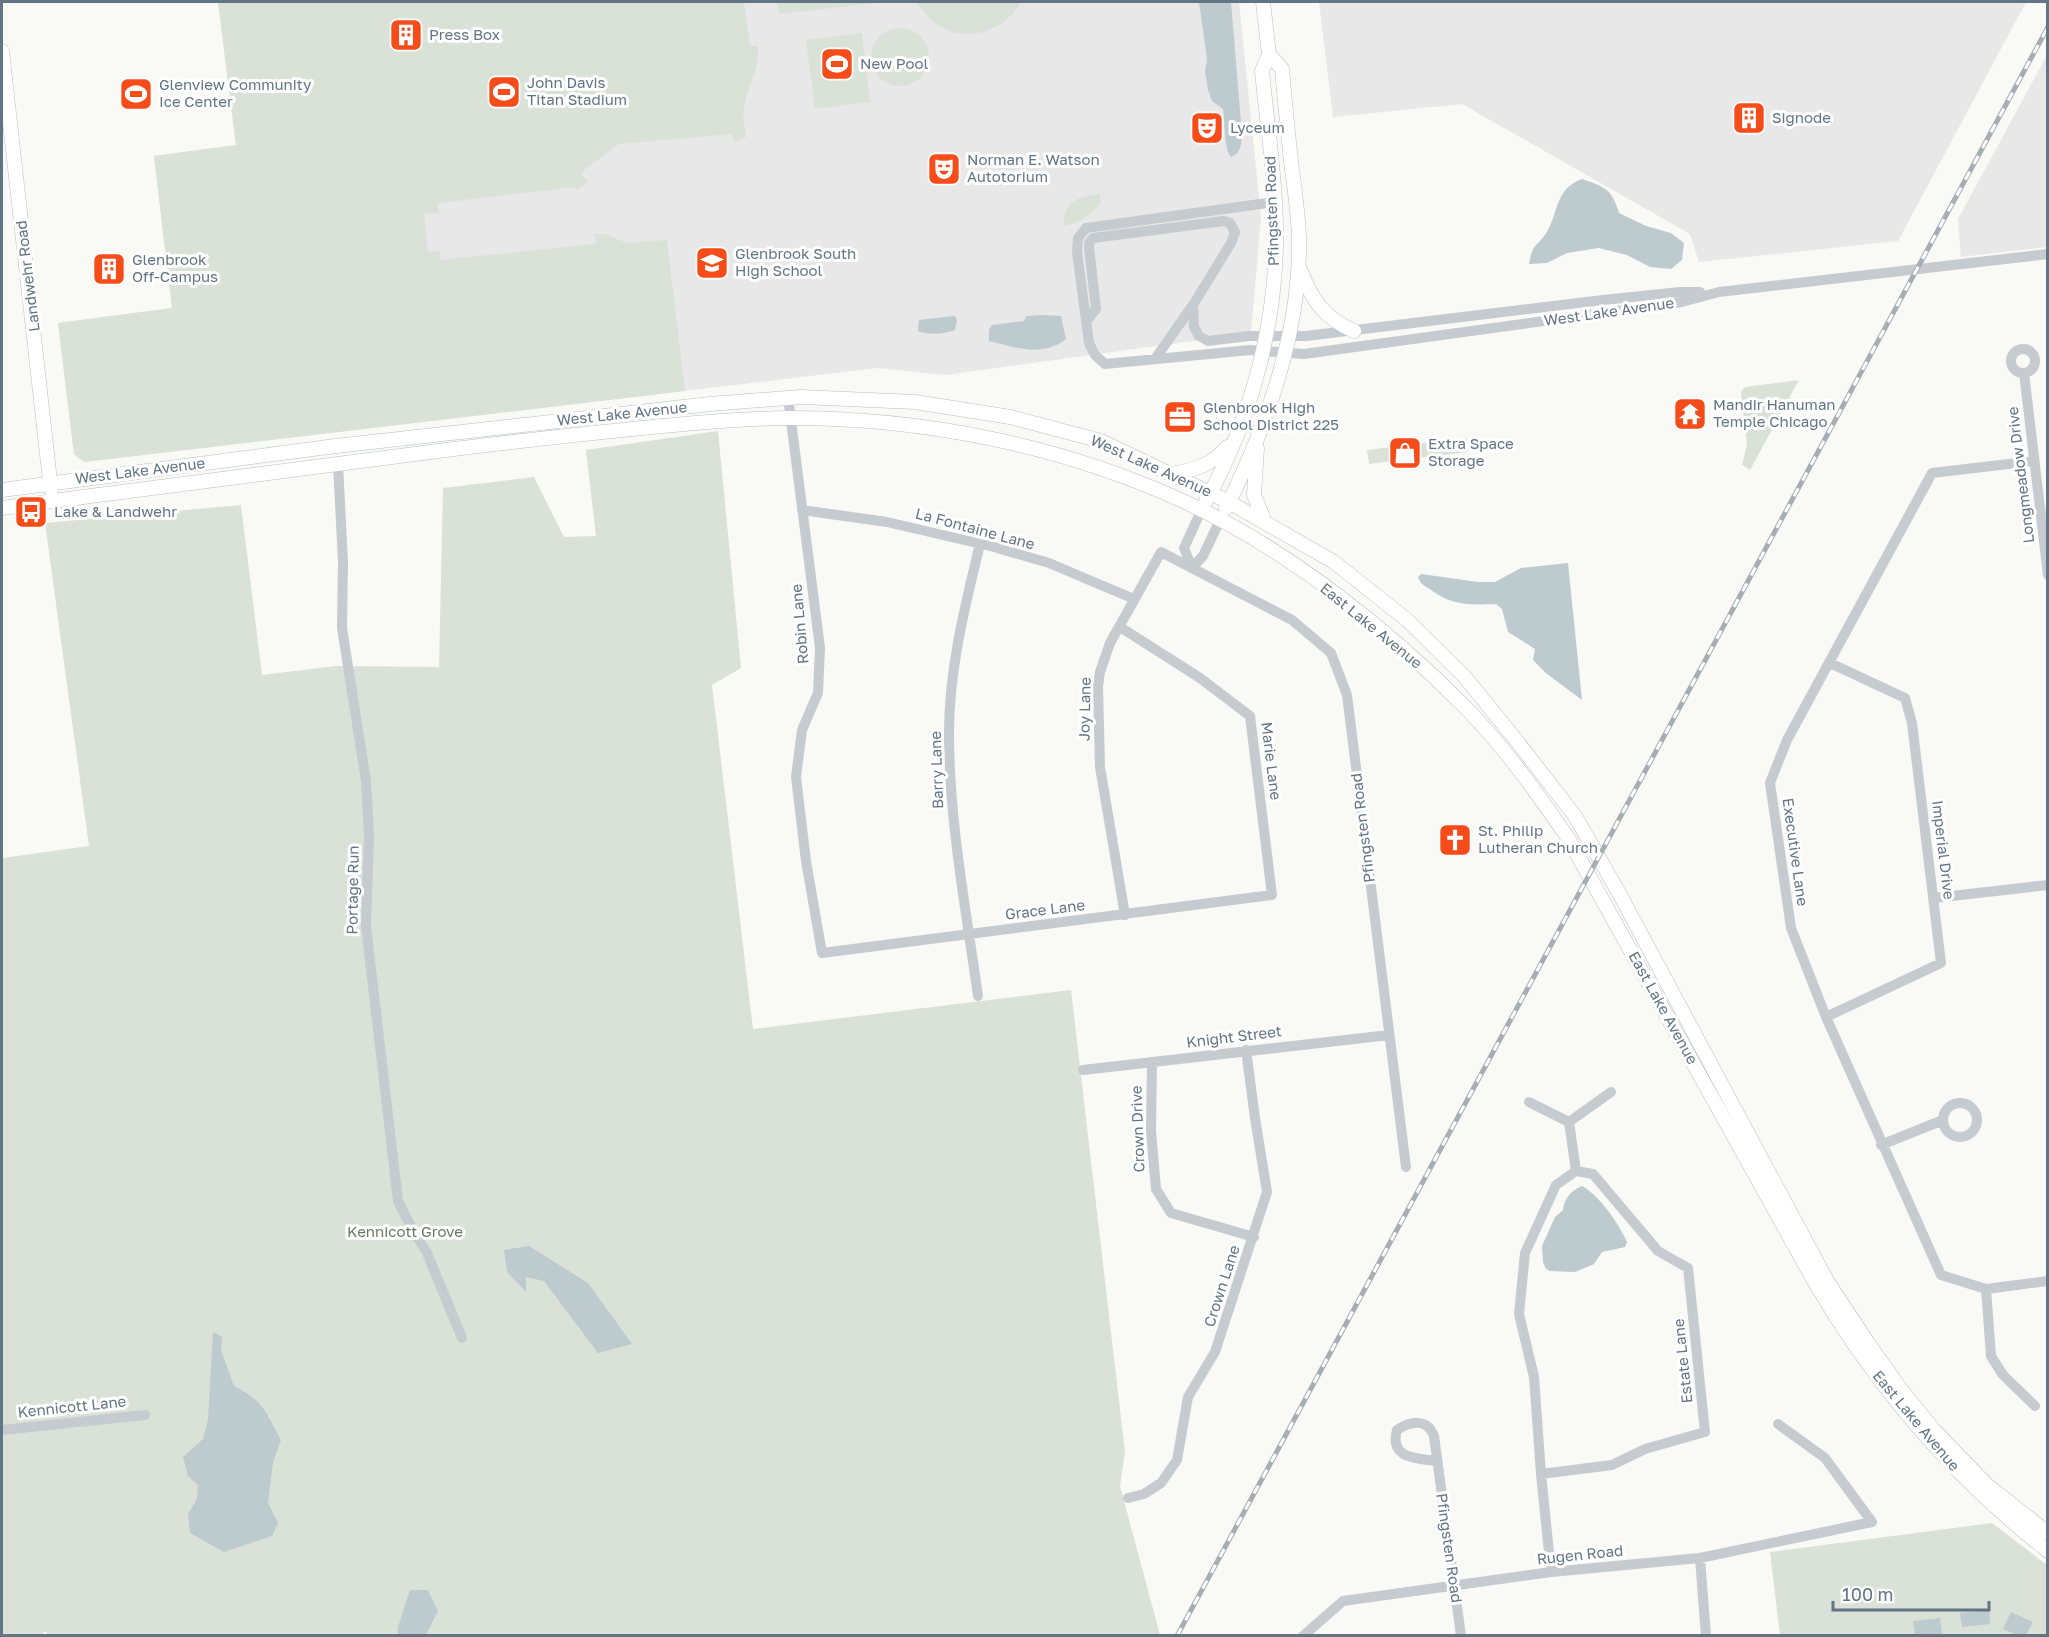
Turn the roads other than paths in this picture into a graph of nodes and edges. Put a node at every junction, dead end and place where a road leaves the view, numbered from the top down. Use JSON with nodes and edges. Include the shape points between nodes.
{"nodes":[{"id":1,"x":1263,"y":2,"type":"edge"},
{"id":2,"x":2,"y":51,"type":"edge"},
{"id":3,"x":1269,"y":54,"type":"junction"},
{"id":4,"x":1275,"y":202,"type":"junction"},
{"id":5,"x":2048,"y":254,"type":"edge"},
{"id":6,"x":1298,"y":264,"type":"junction"},
{"id":7,"x":1719,"y":292,"type":"junction"},
{"id":8,"x":1193,"y":305,"type":"junction"},
{"id":9,"x":1086,"y":322,"type":"junction"},
{"id":10,"x":1354,"y":331,"type":"junction"},
{"id":11,"x":1266,"y":336,"type":"junction"},
{"id":12,"x":1290,"y":336,"type":"junction"},
{"id":13,"x":1263,"y":351,"type":"junction"},
{"id":14,"x":1285,"y":352,"type":"junction"},
{"id":15,"x":1155,"y":359,"type":"junction"},
{"id":16,"x":2024,"y":373,"type":"dead end"},
{"id":17,"x":788,"y":397,"type":"junction"},
{"id":18,"x":791,"y":418,"type":"junction"},
{"id":19,"x":1237,"y":434,"type":"junction"},
{"id":20,"x":1257,"y":437,"type":"junction"},
{"id":21,"x":2034,"y":461,"type":"junction"},
{"id":22,"x":338,"y":464,"type":"junction"},
{"id":23,"x":1172,"y":474,"type":"junction"},
{"id":24,"x":51,"y":482,"type":"junction"},
{"id":25,"x":2,"y":490,"type":"edge"},
{"id":26,"x":1211,"y":493,"type":"junction"},
{"id":27,"x":52,"y":501,"type":"junction"},
{"id":28,"x":1229,"y":502,"type":"junction"},
{"id":29,"x":2,"y":508,"type":"edge"},
{"id":30,"x":802,"y":510,"type":"junction"},
{"id":31,"x":1201,"y":511,"type":"junction"},
{"id":32,"x":1220,"y":520,"type":"junction"},
{"id":33,"x":1265,"y":522,"type":"junction"},
{"id":34,"x":980,"y":544,"type":"junction"},
{"id":35,"x":1192,"y":568,"type":"junction"},
{"id":36,"x":2048,"y":575,"type":"edge"},
{"id":37,"x":1134,"y":599,"type":"junction"},
{"id":38,"x":1120,"y":627,"type":"junction"},
{"id":39,"x":1830,"y":663,"type":"junction"},
{"id":40,"x":2048,"y":885,"type":"edge"},
{"id":41,"x":1272,"y":895,"type":"joint"},
{"id":42,"x":1934,"y":898,"type":"junction"},
{"id":43,"x":1125,"y":915,"type":"junction"},
{"id":44,"x":969,"y":935,"type":"junction"},
{"id":45,"x":822,"y":953,"type":"joint"},
{"id":46,"x":978,"y":996,"type":"dead end"},
{"id":47,"x":1826,"y":1017,"type":"junction"},
{"id":48,"x":1389,"y":1035,"type":"junction"},
{"id":49,"x":1246,"y":1050,"type":"junction"},
{"id":50,"x":1152,"y":1062,"type":"junction"},
{"id":51,"x":1083,"y":1070,"type":"dead end"},
{"id":52,"x":1611,"y":1092,"type":"dead end"},
{"id":53,"x":1529,"y":1102,"type":"dead end"},
{"id":54,"x":1943,"y":1120,"type":"dead end"},
{"id":55,"x":1569,"y":1122,"type":"junction"},
{"id":56,"x":1881,"y":1145,"type":"junction"},
{"id":57,"x":1406,"y":1167,"type":"dead end"},
{"id":58,"x":1576,"y":1171,"type":"junction"},
{"id":59,"x":1254,"y":1237,"type":"junction"},
{"id":60,"x":2048,"y":1281,"type":"edge"},
{"id":61,"x":1986,"y":1289,"type":"junction"},
{"id":62,"x":462,"y":1338,"type":"dead end"},
{"id":63,"x":2035,"y":1406,"type":"dead end"},
{"id":64,"x":146,"y":1415,"type":"dead end"},
{"id":65,"x":1778,"y":1424,"type":"dead end"},
{"id":66,"x":2,"y":1430,"type":"edge"},
{"id":67,"x":1436,"y":1461,"type":"dead end"},
{"id":68,"x":1541,"y":1474,"type":"junction"},
{"id":69,"x":1128,"y":1498,"type":"dead end"},
{"id":70,"x":2048,"y":1533,"type":"edge"},
{"id":71,"x":2048,"y":1551,"type":"edge"},
{"id":72,"x":1700,"y":1558,"type":"junction"},
{"id":73,"x":1551,"y":1572,"type":"junction"},
{"id":74,"x":1455,"y":1587,"type":"junction"},
{"id":75,"x":1303,"y":1635,"type":"edge"},
{"id":76,"x":1461,"y":1635,"type":"edge"},
{"id":77,"x":1706,"y":1635,"type":"edge"}],
"edges":[{"from":1,"to":3,"type":"main road","name":"Pfingsten Road"},
{"from":2,"to":24,"type":"main road","name":"Landwehr Road"},
{"from":3,"to":4,"type":"main road","name":"Pfingsten Road","via":[[1262,70]]},
{"from":3,"to":6,"type":"main road","name":"Pfingsten Road","via":[[1282,69],[1299,238]]},
{"from":4,"to":9,"type":"street","via":[[1086,228],[1078,238],[1077,252]]},
{"from":4,"to":11,"type":"main road","name":"Pfingsten Road","via":[[1275,277]]},
{"from":5,"to":7,"type":"street","name":"West Lake Avenue"},
{"from":6,"to":10,"type":"main road","via":[[1308,291],[1320,307]]},
{"from":6,"to":12,"type":"main road","name":"Pfingsten Road"},
{"from":7,"to":10,"type":"street","name":"West Lake Avenue","via":[[1602,300]]},
{"from":7,"to":14,"type":"street","name":"West Lake Avenue","via":[[1671,303],[1356,348],[1304,354]]},
{"from":8,"to":9,"type":"street","via":[[1234,237],[1230,223],[1093,238],[1089,247],[1096,309]]},
{"from":8,"to":11,"type":"street","name":"West Lake Avenue","via":[[1194,327],[1208,341]]},
{"from":8,"to":15,"type":"street"},
{"from":9,"to":15,"type":"street","name":"West Lake Avenue","via":[[1092,349],[1105,364]]},
{"from":10,"to":12,"type":"street","name":"West Lake Avenue"},
{"from":11,"to":12,"type":"street","name":"West Lake Avenue"},
{"from":11,"to":13,"type":"main road","name":"Pfingsten Road"},
{"from":12,"to":14,"type":"main road","name":"Pfingsten Road"},
{"from":13,"to":14,"type":"street","name":"West Lake Avenue"},
{"from":13,"to":15,"type":"street","name":"West Lake Avenue"},
{"from":13,"to":19,"type":"main road","name":"Pfingsten Road"},
{"from":14,"to":20,"type":"main road","name":"Pfingsten Road"},
{"from":16,"to":21,"type":"street","name":"Longmeadow Drive"},
{"from":17,"to":18,"type":"street","name":"Robin Lane"},
{"from":17,"to":23,"type":"main road","name":"West Lake Avenue","via":[[915,402],[1010,417],[1101,441]]},
{"from":17,"to":24,"type":"main road","name":"West Lake Avenue","via":[[336,446]]},
{"from":18,"to":22,"type":"main road","name":"West Lake Avenue","via":[[732,419],[559,436]]},
{"from":18,"to":30,"type":"street","name":"Robin Lane"},
{"from":18,"to":31,"type":"main road","name":"West Lake Avenue","via":[[924,426],[977,435],[1128,479]]},
{"from":19,"to":23,"type":"main road","via":[[1218,458]]},
{"from":19,"to":26,"type":"main road","name":"Pfingsten Road"},
{"from":20,"to":28,"type":"main road","name":"Pfingsten Road"},
{"from":20,"to":33,"type":"main road","via":[[1254,495]]},
{"from":21,"to":36,"type":"street","name":"Longmeadow Drive"},
{"from":21,"to":39,"type":"street","name":"Executive Lane","via":[[1932,473]]},
{"from":22,"to":27,"type":"main road","name":"West Lake Avenue"},
{"from":22,"to":62,"type":"street","name":"Portage Run","via":[[342,628],[366,781],[366,926],[398,1201],[427,1253]]},
{"from":23,"to":26,"type":"main road","name":"West Lake Avenue"},
{"from":24,"to":25,"type":"main road","name":"West Lake Avenue"},
{"from":24,"to":27,"type":"main road","name":"Landwehr Road"},
{"from":26,"to":28,"type":"main road","name":"West Lake Avenue"},
{"from":26,"to":31,"type":"main road","name":"Pfingsten Road"},
{"from":27,"to":29,"type":"main road","name":"West Lake Avenue"},
{"from":28,"to":32,"type":"main road","name":"Pfingsten Road"},
{"from":28,"to":33,"type":"main road","name":"East Lake Avenue"},
{"from":30,"to":34,"type":"street","name":"La Fontaine Lane","via":[[887,522]]},
{"from":30,"to":45,"type":"street","name":"Robin Lane","via":[[820,648],[818,693],[802,730],[796,777]]},
{"from":31,"to":32,"type":"main road","name":"West Lake Avenue"},
{"from":31,"to":35,"type":"street","name":"Pfingsten Road","via":[[1184,548]]},
{"from":32,"to":35,"type":"street","name":"Pfingsten Road","via":[[1203,556]]},
{"from":32,"to":71,"type":"main road","name":"East Lake Avenue","via":[[1270,548],[1372,623],[1417,661],[1501,747],[1568,838],[1813,1279],[1851,1340],[1898,1404],[1966,1481]]},
{"from":33,"to":70,"type":"main road","name":"East Lake Avenue","via":[[1334,562],[1407,620],[1464,676],[1575,816],[1827,1281],[1868,1344],[1941,1437],[1987,1485]]},
{"from":34,"to":37,"type":"street","name":"La Fontaine Lane","via":[[1049,563]]},
{"from":34,"to":44,"type":"street","name":"Barry Lane","via":[[953,672],[949,732],[954,831]]},
{"from":35,"to":37,"type":"street","name":"Joy Lane","via":[[1161,552]]},
{"from":35,"to":48,"type":"street","name":"Pfingsten Road","via":[[1292,620],[1331,653],[1347,695]]},
{"from":37,"to":38,"type":"street","name":"Joy Lane"},
{"from":38,"to":41,"type":"street","name":"Marie Lane","via":[[1200,678],[1250,716]]},
{"from":38,"to":43,"type":"street","name":"Joy Lane","via":[[1110,643],[1098,686],[1100,767]]},
{"from":39,"to":42,"type":"street","name":"Imperial Drive","via":[[1905,698],[1912,723]]},
{"from":39,"to":47,"type":"street","name":"Executive Lane","via":[[1787,740],[1770,783],[1791,928]]},
{"from":40,"to":42,"type":"street"},
{"from":41,"to":43,"type":"street","name":"Grace Lane"},
{"from":42,"to":47,"type":"street","name":"Imperial Drive","via":[[1941,963]]},
{"from":43,"to":44,"type":"street","name":"Grace Lane"},
{"from":44,"to":45,"type":"street","name":"Grace Lane"},
{"from":44,"to":46,"type":"street","name":"Barry Lane"},
{"from":47,"to":56,"type":"street","name":"Executive Lane"},
{"from":48,"to":49,"type":"street","name":"Knight Street"},
{"from":48,"to":57,"type":"street","name":"Pfingsten Road"},
{"from":49,"to":50,"type":"street","name":"Knight Street"},
{"from":49,"to":59,"type":"street","name":"Crown Lane","via":[[1267,1192]]},
{"from":50,"to":51,"type":"street","name":"Knight Street"},
{"from":50,"to":59,"type":"street","name":"Crown Drive","via":[[1151,1131],[1156,1189],[1171,1213]]},
{"from":52,"to":55,"type":"street"},
{"from":53,"to":55,"type":"street"},
{"from":54,"to":56,"type":"street"},
{"from":55,"to":58,"type":"street"},
{"from":56,"to":61,"type":"street","name":"Executive Lane","via":[[1941,1275]]},
{"from":58,"to":68,"type":"street","via":[[1556,1185],[1525,1253],[1519,1314],[1534,1377]]},
{"from":58,"to":68,"type":"street","name":"Estate Lane","via":[[1593,1174],[1658,1251],[1688,1268],[1705,1432],[1645,1449],[1612,1465]]},
{"from":59,"to":69,"type":"street","name":"Crown Lane","via":[[1215,1352],[1188,1397],[1178,1460],[1161,1483]]},
{"from":60,"to":61,"type":"street"},
{"from":61,"to":63,"type":"street","via":[[1990,1356],[2003,1375]]},
{"from":64,"to":66,"type":"street","name":"Kennicott Lane"},
{"from":65,"to":72,"type":"street","name":"Rugen Road","via":[[1825,1458],[1872,1522]]},
{"from":67,"to":74,"type":"street","name":"Pfingsten Road"},
{"from":68,"to":73,"type":"street"},
{"from":72,"to":73,"type":"street","name":"Rugen Road"},
{"from":72,"to":77,"type":"street"},
{"from":73,"to":74,"type":"street","name":"Rugen Road"},
{"from":74,"to":75,"type":"street","name":"Rugen Road","via":[[1343,1601]]},
{"from":74,"to":76,"type":"street","name":"Pfingsten Road"}]}
